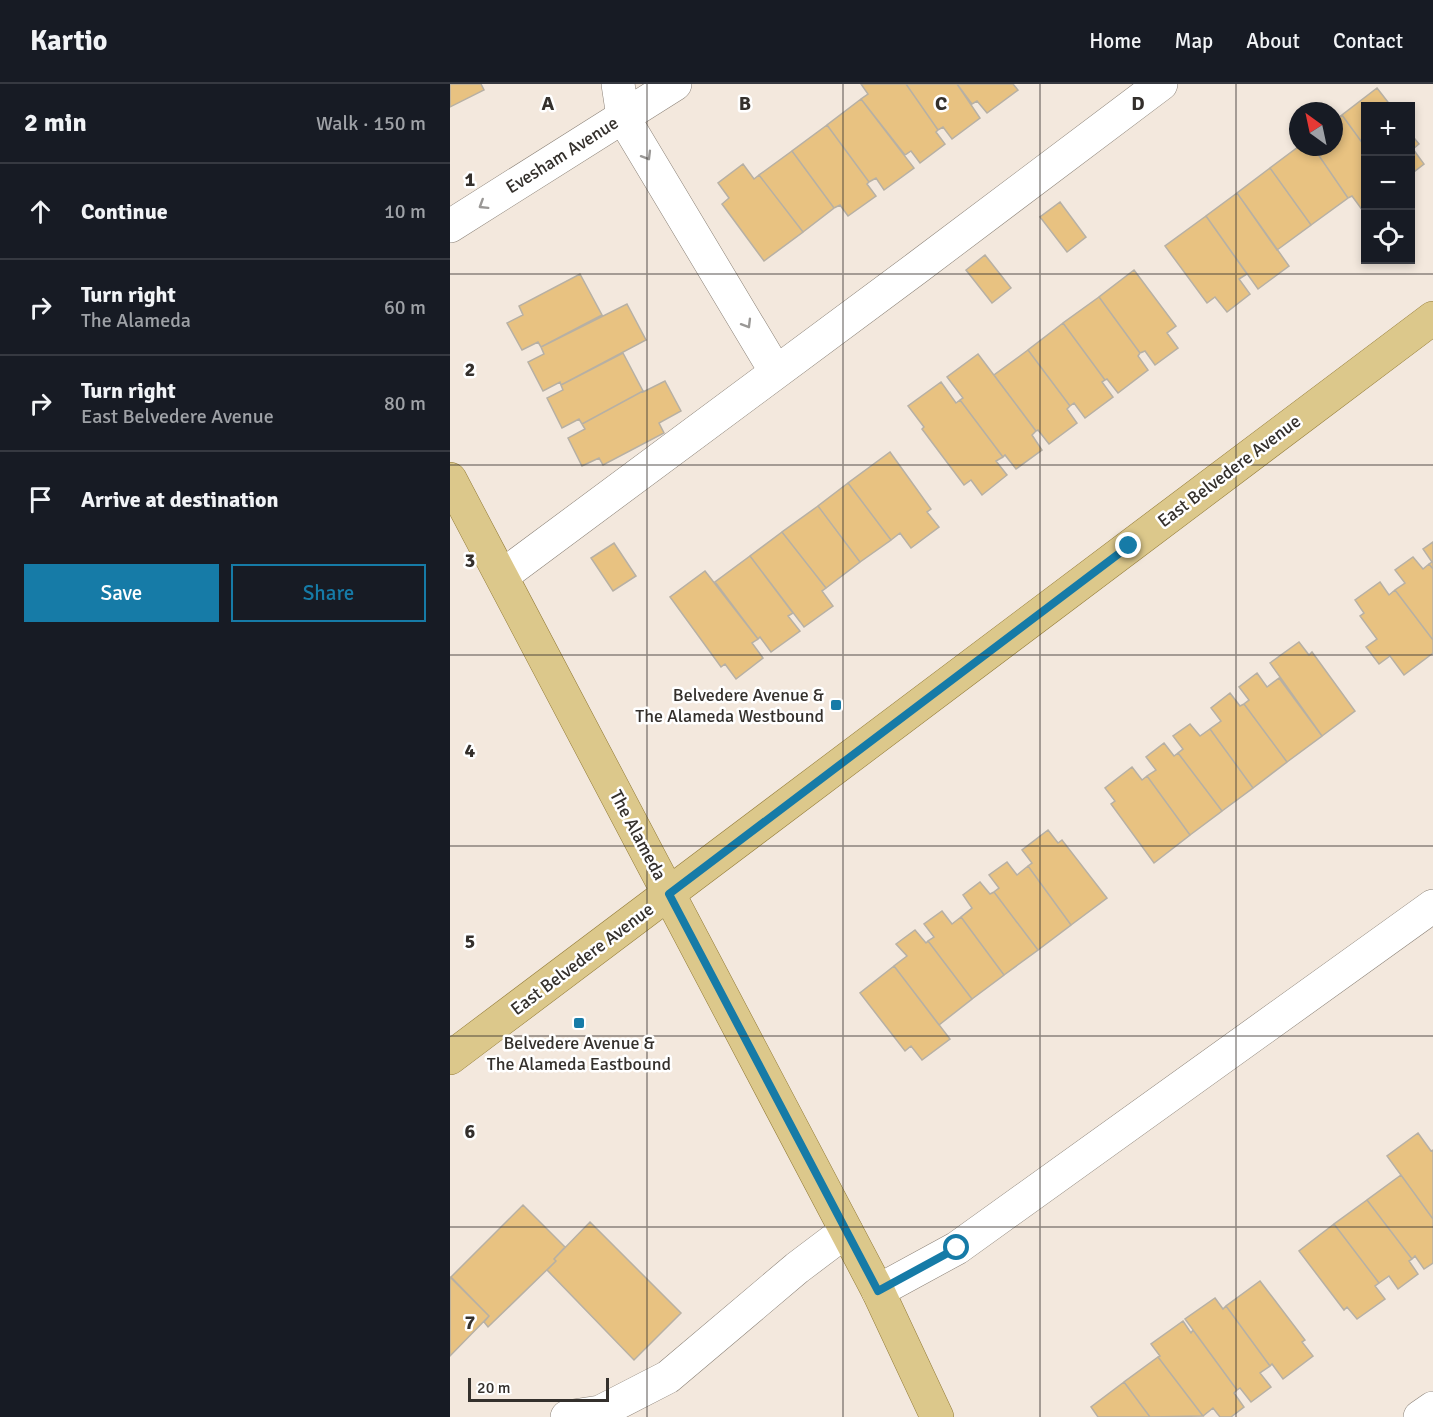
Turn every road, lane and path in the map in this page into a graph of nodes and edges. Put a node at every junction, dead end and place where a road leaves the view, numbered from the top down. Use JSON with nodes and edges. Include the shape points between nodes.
{"nodes":[{"id":1,"x":618,"y":84,"type":"edge"},
{"id":2,"x":675,"y":84,"type":"edge"},
{"id":3,"x":1161,"y":84,"type":"edge"},
{"id":4,"x":623,"y":117,"type":"junction"},
{"id":5,"x":450,"y":225,"type":"edge"},
{"id":6,"x":1433,"y":318,"type":"edge"},
{"id":7,"x":776,"y":372,"type":"junction"},
{"id":8,"x":450,"y":479,"type":"edge"},
{"id":9,"x":502,"y":576,"type":"junction"},
{"id":10,"x":669,"y":894,"type":"junction"},
{"id":11,"x":1433,"y":906,"type":"edge"},
{"id":12,"x":450,"y":1058,"type":"edge"},
{"id":13,"x":846,"y":1231,"type":"junction"},
{"id":14,"x":878,"y":1291,"type":"junction"},
{"id":15,"x":1433,"y":1407,"type":"edge"},
{"id":16,"x":567,"y":1417,"type":"edge"},
{"id":17,"x":937,"y":1417,"type":"edge"},
{"id":18,"x":1420,"y":1417,"type":"edge"}],
"edges":[{"from":1,"to":4,"type":"street"},
{"from":2,"to":4,"type":"street","name":"Evesham Avenue"},
{"from":3,"to":7,"type":"street"},
{"from":4,"to":5,"type":"street","name":"Evesham Avenue","one_way":true},
{"from":4,"to":7,"type":"street","one_way":true},
{"from":6,"to":10,"type":"main road","name":"East Belvedere Avenue"},
{"from":7,"to":9,"type":"street"},
{"from":8,"to":9,"type":"main road","name":"The Alameda"},
{"from":9,"to":10,"type":"main road","name":"The Alameda"},
{"from":10,"to":12,"type":"main road","name":"East Belvedere Avenue"},
{"from":10,"to":13,"type":"main road","name":"The Alameda"},
{"from":11,"to":14,"type":"street","via":[[957,1248]]},
{"from":13,"to":14,"type":"main road","name":"The Alameda"},
{"from":13,"to":16,"type":"street","via":[[668,1377],[600,1412]]},
{"from":14,"to":17,"type":"main road","name":"The Alameda"},
{"from":15,"to":18,"type":"street"}]}
